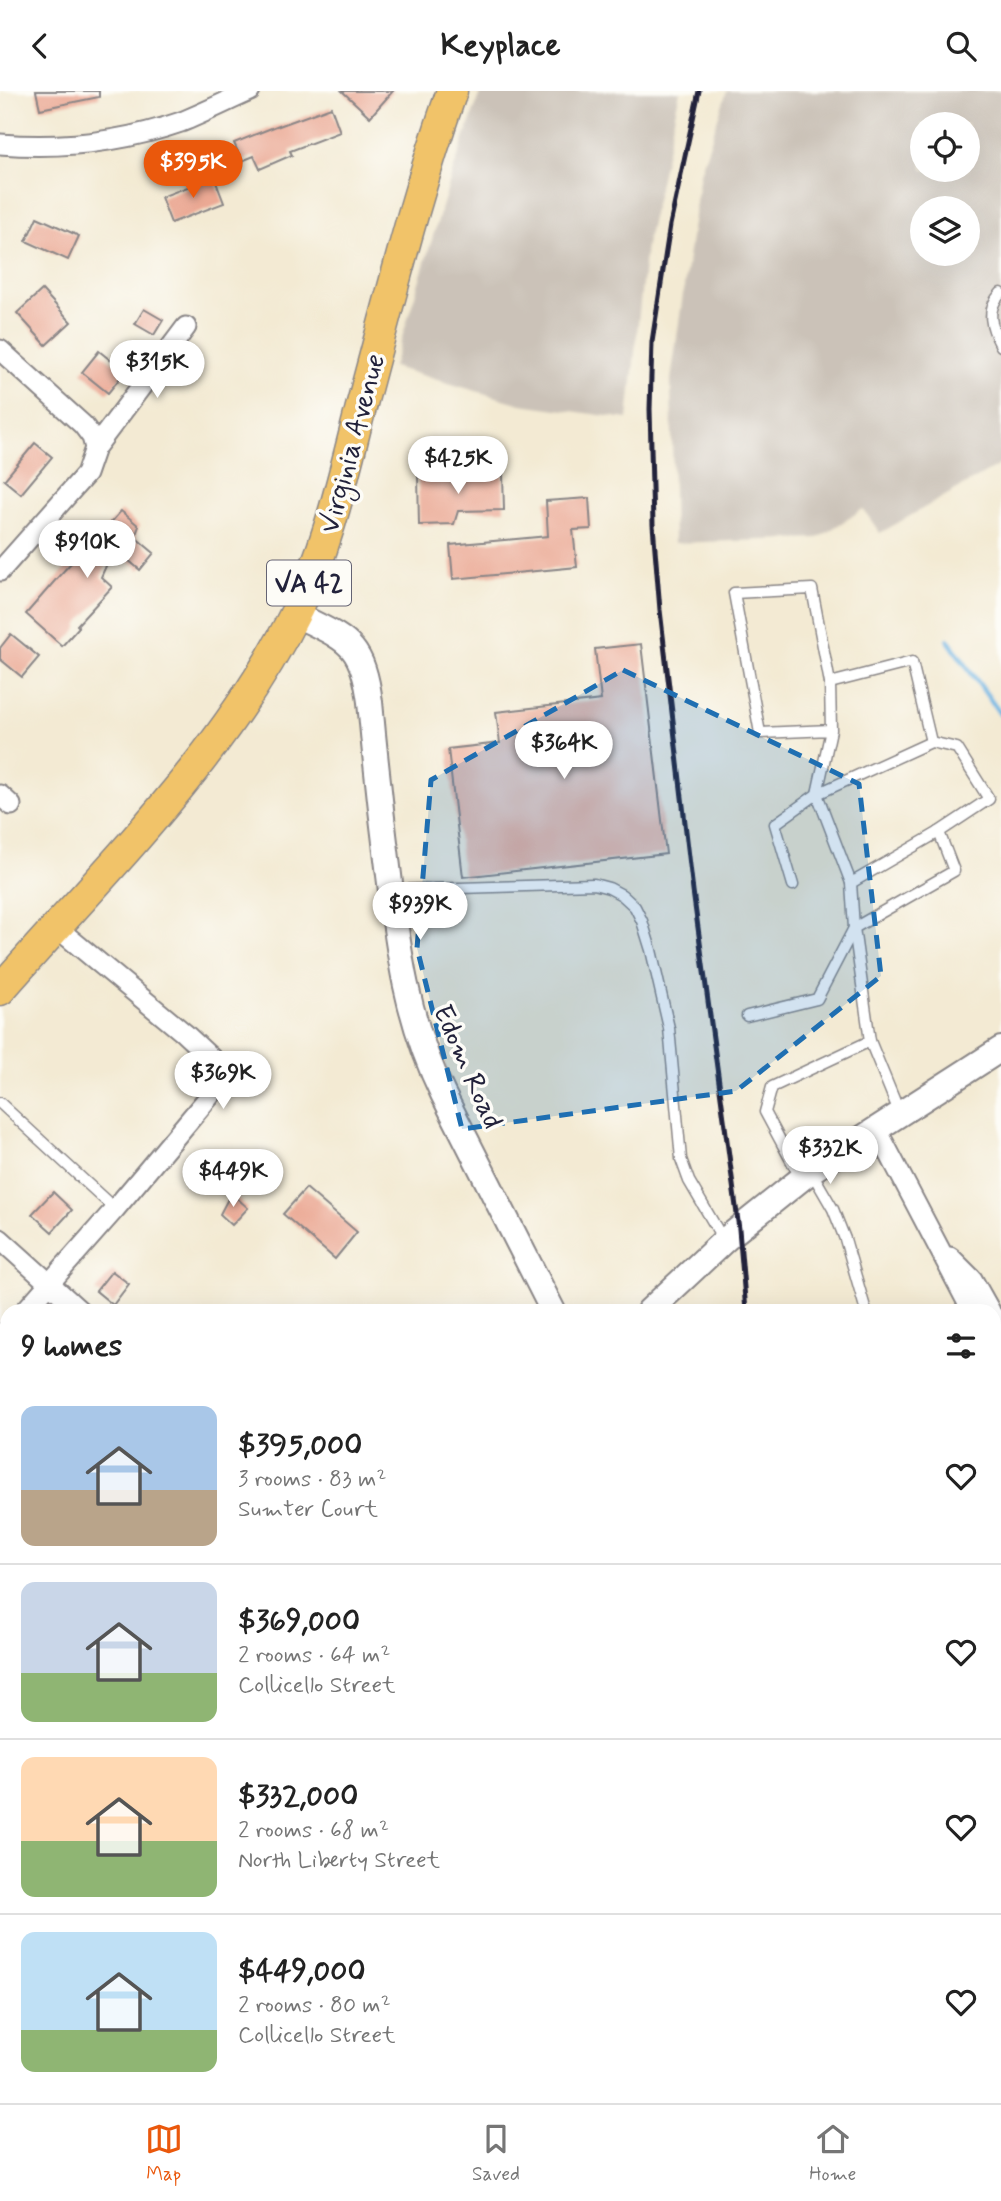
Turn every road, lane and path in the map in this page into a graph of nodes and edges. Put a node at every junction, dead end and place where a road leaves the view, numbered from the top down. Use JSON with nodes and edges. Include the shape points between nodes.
{"nodes":[{"id":1,"x":250,"y":91,"type":"edge"},
{"id":2,"x":452,"y":91,"type":"edge"},
{"id":3,"x":0,"y":145,"type":"edge"},
{"id":4,"x":1001,"y":293,"type":"edge"},
{"id":5,"x":186,"y":327,"type":"dead end"},
{"id":6,"x":1001,"y":346,"type":"edge"},
{"id":7,"x":0,"y":350,"type":"edge"},
{"id":8,"x":95,"y":447,"type":"junction"},
{"id":9,"x":0,"y":571,"type":"edge"},
{"id":10,"x":295,"y":614,"type":"junction"},
{"id":11,"x":830,"y":683,"type":"junction"},
{"id":12,"x":831,"y":730,"type":"junction"},
{"id":13,"x":931,"y":742,"type":"junction"},
{"id":14,"x":817,"y":794,"type":"junction"},
{"id":15,"x":939,"y":832,"type":"junction"},
{"id":16,"x":851,"y":883,"type":"junction"},
{"id":17,"x":793,"y":885,"type":"dead end"},
{"id":18,"x":391,"y":890,"type":"junction"},
{"id":19,"x":56,"y":927,"type":"junction"},
{"id":20,"x":854,"y":928,"type":"junction"},
{"id":21,"x":0,"y":990,"type":"edge"},
{"id":22,"x":747,"y":1016,"type":"dead end"},
{"id":23,"x":870,"y":1041,"type":"junction"},
{"id":24,"x":1001,"y":1049,"type":"edge"},
{"id":25,"x":0,"y":1103,"type":"edge"},
{"id":26,"x":900,"y":1115,"type":"junction"},
{"id":27,"x":877,"y":1130,"type":"junction"},
{"id":28,"x":806,"y":1175,"type":"junction"},
{"id":29,"x":115,"y":1209,"type":"junction"},
{"id":30,"x":0,"y":1239,"type":"edge"},
{"id":31,"x":724,"y":1241,"type":"junction"},
{"id":32,"x":939,"y":1246,"type":"junction"},
{"id":33,"x":49,"y":1283,"type":"junction"},
{"id":34,"x":31,"y":1304,"type":"edge"},
{"id":35,"x":72,"y":1304,"type":"edge"},
{"id":36,"x":549,"y":1304,"type":"edge"},
{"id":37,"x":656,"y":1304,"type":"edge"},
{"id":38,"x":864,"y":1304,"type":"edge"},
{"id":39,"x":968,"y":1304,"type":"edge"},
{"id":40,"x":986,"y":1304,"type":"edge"}],
"edges":[{"from":1,"to":3,"type":"street","via":[[184,121],[131,135],[68,145]]},
{"from":2,"to":10,"type":"main road","name":"Virginia Avenue","number":"VA 42","via":[[397,270],[334,509]]},
{"from":4,"to":6,"type":"lane","via":[[990,318]]},
{"from":5,"to":8,"type":"street"},
{"from":7,"to":8,"type":"street","via":[[83,425]]},
{"from":8,"to":9,"type":"street","via":[[86,474]]},
{"from":10,"to":18,"type":"street","name":"Edom Road","via":[[345,641],[364,668]]},
{"from":10,"to":19,"type":"main road","name":"Virginia Avenue","number":"VA 42","via":[[253,690],[211,748]]},
{"from":11,"to":12,"type":"lane"},
{"from":11,"to":12,"type":"lane","via":[[813,589],[734,593],[760,733]]},
{"from":11,"to":13,"type":"lane","via":[[912,662]]},
{"from":12,"to":14,"type":"lane"},
{"from":13,"to":14,"type":"lane"},
{"from":13,"to":15,"type":"lane","via":[[957,748],[989,799]]},
{"from":14,"to":16,"type":"lane"},
{"from":14,"to":17,"type":"lane","via":[[775,824]]},
{"from":15,"to":16,"type":"lane"},
{"from":15,"to":20,"type":"lane","via":[[954,871]]},
{"from":16,"to":20,"type":"lane"},
{"from":18,"to":31,"type":"lane","via":[[594,884],[617,891],[631,903],[648,940],[669,1028],[681,1159]]},
{"from":18,"to":36,"type":"street","name":"Edom Road","via":[[403,978],[425,1053]]},
{"from":19,"to":21,"type":"main road","name":"Virginia Avenue","number":"VA 42"},
{"from":19,"to":29,"type":"street","via":[[184,1033],[212,1059],[219,1076],[213,1092]]},
{"from":20,"to":22,"type":"lane","via":[[817,999]]},
{"from":20,"to":23,"type":"lane"},
{"from":23,"to":26,"type":"lane"},
{"from":23,"to":28,"type":"lane","via":[[772,1087],[765,1112]]},
{"from":24,"to":26,"type":"street"},
{"from":25,"to":29,"type":"lane"},
{"from":26,"to":27,"type":"street"},
{"from":27,"to":28,"type":"street"},
{"from":27,"to":32,"type":"street"},
{"from":28,"to":31,"type":"street"},
{"from":28,"to":38,"type":"lane","via":[[833,1209]]},
{"from":29,"to":33,"type":"street"},
{"from":30,"to":33,"type":"street"},
{"from":31,"to":37,"type":"street"},
{"from":32,"to":39,"type":"street"},
{"from":32,"to":40,"type":"street","via":[[972,1279]]},
{"from":33,"to":34,"type":"street"},
{"from":33,"to":35,"type":"street"}]}
